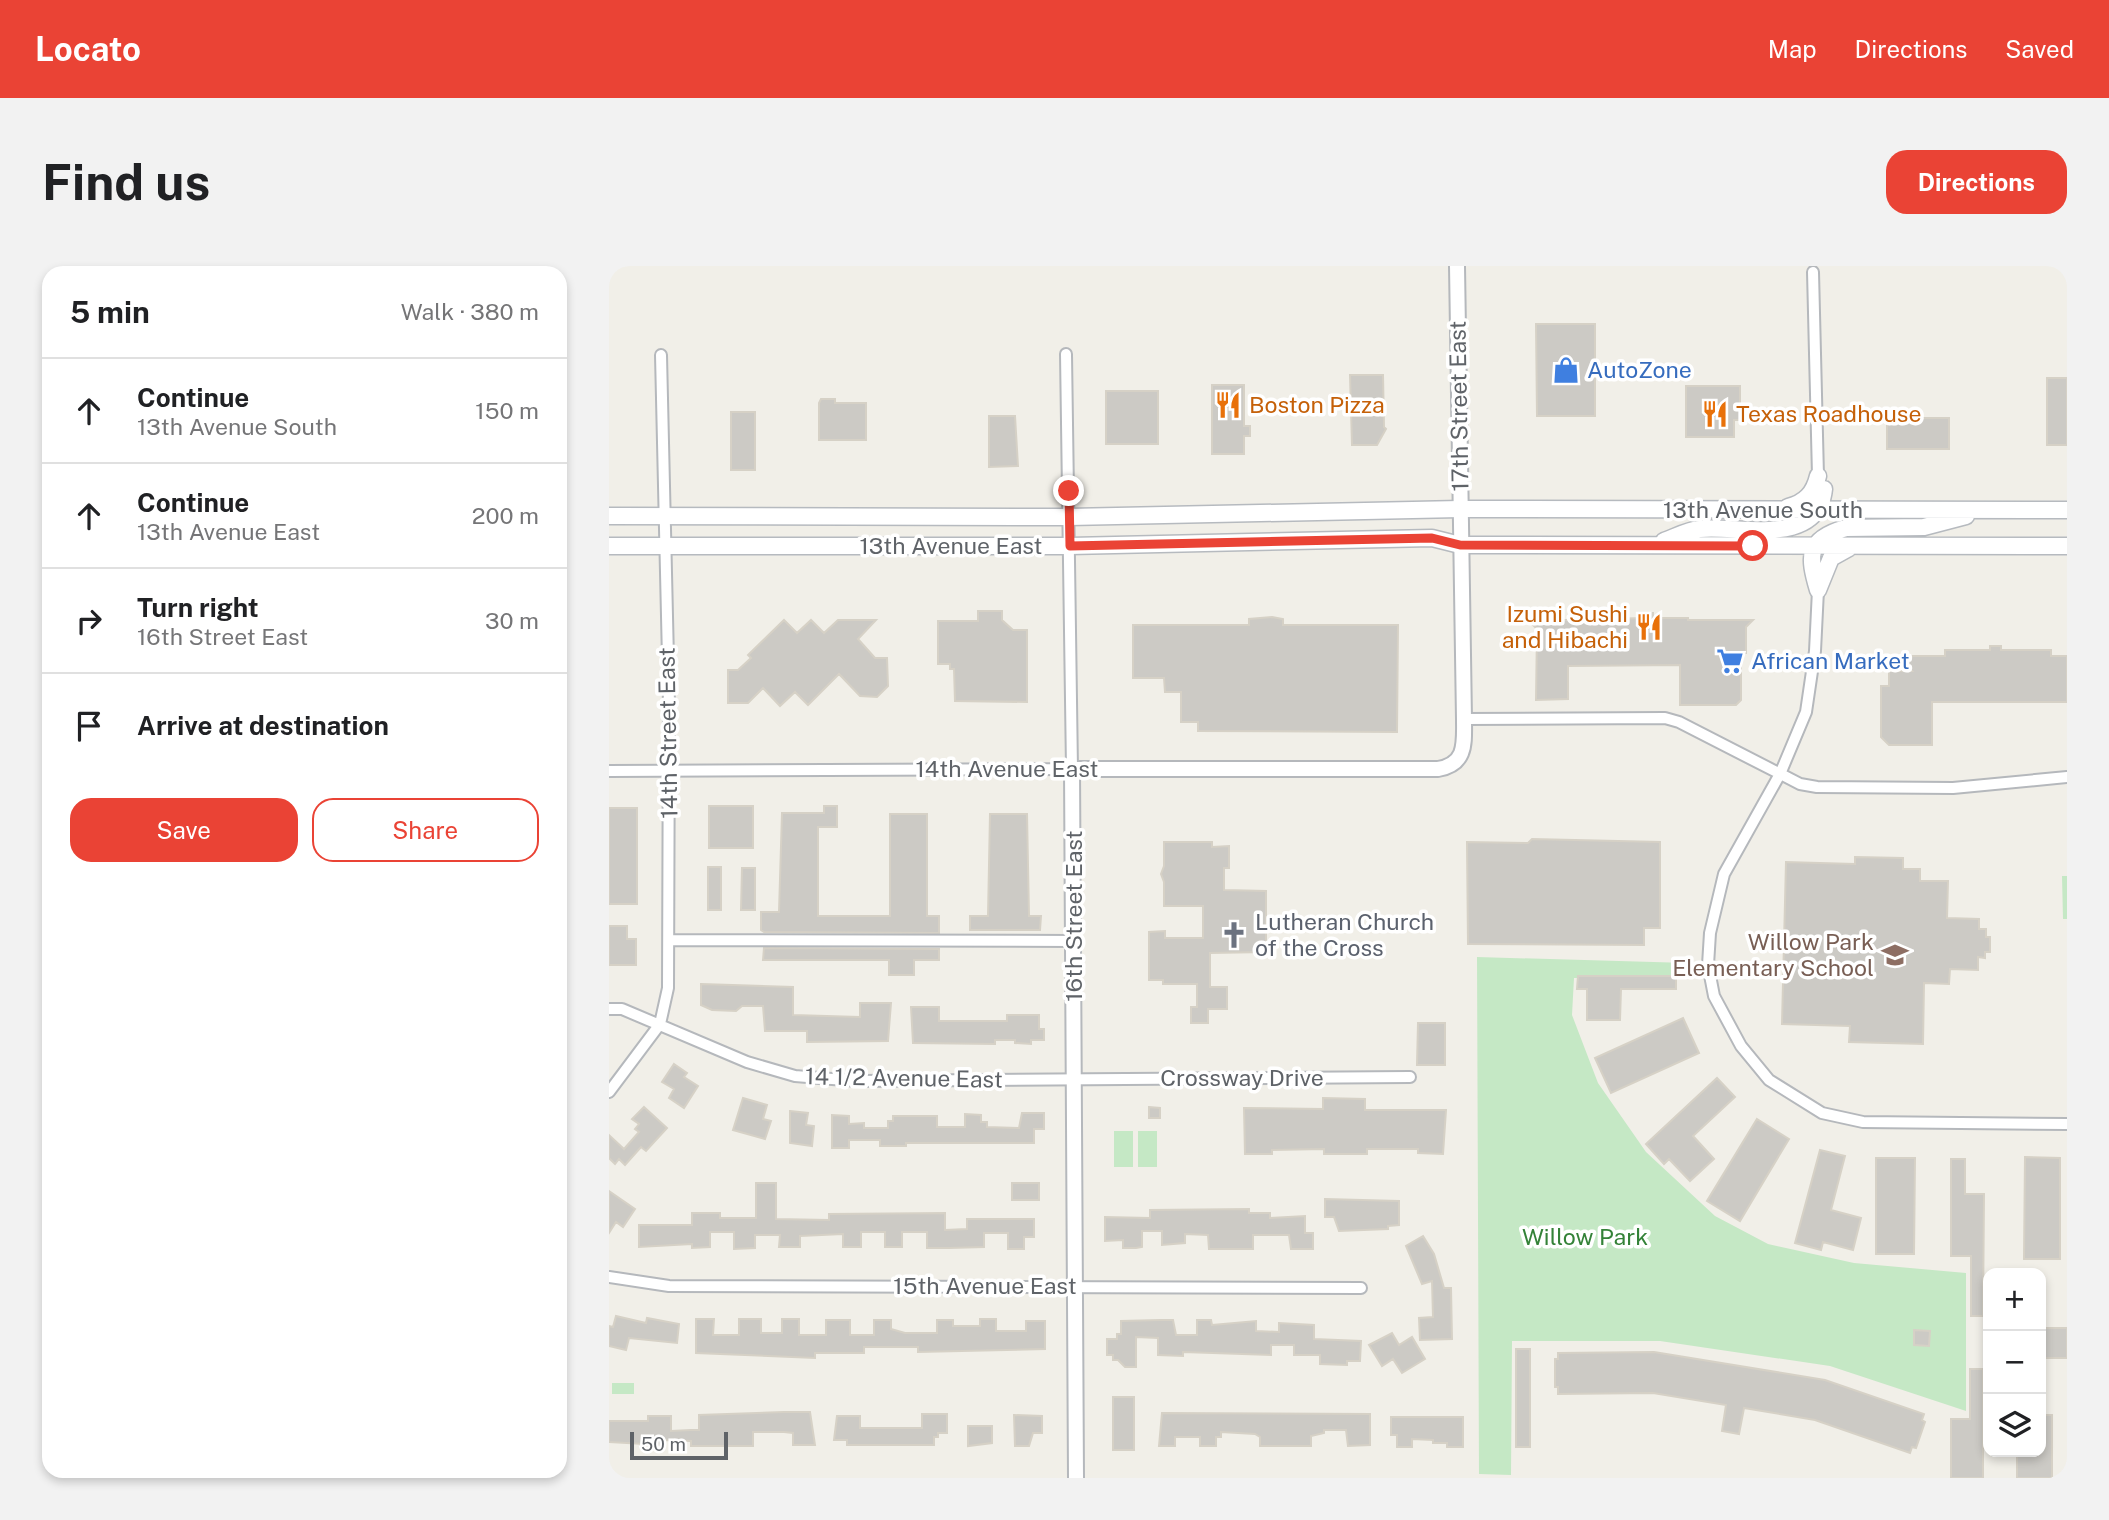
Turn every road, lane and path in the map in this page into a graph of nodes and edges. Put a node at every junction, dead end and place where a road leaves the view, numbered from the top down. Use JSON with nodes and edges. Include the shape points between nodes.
{"nodes":[{"id":1,"x":1457,"y":266,"type":"edge"},
{"id":2,"x":1813,"y":272,"type":"dead end"},
{"id":3,"x":1066,"y":354,"type":"dead end"},
{"id":4,"x":661,"y":355,"type":"dead end"},
{"id":5,"x":1821,"y":483,"type":"junction"},
{"id":6,"x":1460,"y":509,"type":"junction"},
{"id":7,"x":1778,"y":509,"type":"junction"},
{"id":8,"x":2067,"y":510,"type":"edge"},
{"id":9,"x":1817,"y":511,"type":"junction"},
{"id":10,"x":1859,"y":511,"type":"junction"},
{"id":11,"x":1987,"y":511,"type":"junction"},
{"id":12,"x":609,"y":516,"type":"edge"},
{"id":13,"x":664,"y":516,"type":"junction"},
{"id":14,"x":1069,"y":517,"type":"junction"},
{"id":15,"x":1460,"y":545,"type":"junction"},
{"id":16,"x":609,"y":546,"type":"edge"},
{"id":17,"x":665,"y":546,"type":"junction"},
{"id":18,"x":1070,"y":546,"type":"junction"},
{"id":19,"x":1652,"y":546,"type":"junction"},
{"id":20,"x":1855,"y":546,"type":"junction"},
{"id":21,"x":2067,"y":546,"type":"edge"},
{"id":22,"x":1812,"y":554,"type":"junction"},
{"id":23,"x":1818,"y":590,"type":"junction"},
{"id":24,"x":1464,"y":719,"type":"junction"},
{"id":25,"x":669,"y":769,"type":"junction"},
{"id":26,"x":1072,"y":769,"type":"junction"},
{"id":27,"x":609,"y":771,"type":"edge"},
{"id":28,"x":1780,"y":774,"type":"junction"},
{"id":29,"x":2067,"y":777,"type":"edge"},
{"id":30,"x":670,"y":940,"type":"junction"},
{"id":31,"x":1075,"y":941,"type":"junction"},
{"id":32,"x":609,"y":1009,"type":"edge"},
{"id":33,"x":660,"y":1024,"type":"junction"},
{"id":34,"x":1411,"y":1077,"type":"dead end"},
{"id":35,"x":1074,"y":1080,"type":"junction"},
{"id":36,"x":609,"y":1092,"type":"edge"},
{"id":37,"x":2067,"y":1124,"type":"edge"},
{"id":38,"x":609,"y":1277,"type":"edge"},
{"id":39,"x":1077,"y":1287,"type":"junction"},
{"id":40,"x":1361,"y":1288,"type":"dead end"},
{"id":41,"x":1076,"y":1478,"type":"edge"}],
"edges":[{"from":1,"to":6,"type":"street","name":"17th Street East"},
{"from":2,"to":5,"type":"street"},
{"from":3,"to":14,"type":"street","name":"16th Street East"},
{"from":4,"to":13,"type":"street","name":"14th Street East"},
{"from":5,"to":7,"type":"main road","via":[[1801,504]]},
{"from":5,"to":9,"type":"main road","via":[[1822,504]]},
{"from":5,"to":10,"type":"main road","via":[[1842,505]]},
{"from":6,"to":7,"type":"main road","name":"13th Avenue South"},
{"from":6,"to":14,"type":"main road","name":"13th Avenue East"},
{"from":6,"to":15,"type":"street","name":"17th Street East"},
{"from":7,"to":9,"type":"main road","name":"13th Avenue South"},
{"from":8,"to":11,"type":"main road","name":"13th Avenue South"},
{"from":9,"to":10,"type":"main road","name":"13th Avenue South"},
{"from":9,"to":19,"type":"main road","via":[[1797,527],[1698,529]]},
{"from":10,"to":11,"type":"main road","name":"13th Avenue South"},
{"from":11,"to":22,"type":"main road","via":[[1924,527],[1846,528],[1822,538]]},
{"from":12,"to":13,"type":"main road","name":"13th Avenue East"},
{"from":13,"to":14,"type":"main road","name":"13th Avenue East"},
{"from":13,"to":17,"type":"street","name":"14th Street East"},
{"from":14,"to":18,"type":"street","name":"16th Street East"},
{"from":15,"to":18,"type":"main road","name":"13th Avenue East","via":[[1432,538]]},
{"from":15,"to":19,"type":"main road","name":"13th Avenue South"},
{"from":15,"to":24,"type":"street","name":"17th Street East"},
{"from":16,"to":17,"type":"main road","name":"13th Avenue East"},
{"from":17,"to":18,"type":"main road","name":"13th Avenue East"},
{"from":17,"to":25,"type":"street","name":"14th Street East"},
{"from":18,"to":26,"type":"street","name":"16th Street East"},
{"from":19,"to":22,"type":"main road","name":"13th Avenue South","via":[[1753,546]]},
{"from":20,"to":21,"type":"main road","name":"13th Avenue South"},
{"from":20,"to":22,"type":"main road","name":"13th Avenue South"},
{"from":20,"to":23,"type":"main road","via":[[1831,558]]},
{"from":22,"to":23,"type":"main road"},
{"from":23,"to":28,"type":"street","via":[[1808,698]]},
{"from":24,"to":26,"type":"street","name":"14th Avenue East","via":[[1463,753],[1454,764],[1438,769]]},
{"from":24,"to":28,"type":"street","via":[[1665,718]]},
{"from":25,"to":26,"type":"street","name":"14th Avenue East"},
{"from":25,"to":27,"type":"street","name":"14th Avenue East"},
{"from":25,"to":30,"type":"street","name":"14th Street East"},
{"from":26,"to":31,"type":"street","name":"16th Street East"},
{"from":28,"to":29,"type":"street","via":[[1817,787],[1899,789]]},
{"from":28,"to":37,"type":"street","via":[[1724,874],[1710,933],[1708,965],[1714,996],[1741,1046],[1769,1080],[1822,1114],[1863,1122]]},
{"from":30,"to":31,"type":"street"},
{"from":30,"to":33,"type":"street","name":"14th Street East","via":[[668,988]]},
{"from":31,"to":35,"type":"street","name":"16th Street East"},
{"from":32,"to":33,"type":"street","name":"14 1/2 Avenue East","via":[[622,1009]]},
{"from":33,"to":35,"type":"street","name":"14 1/2 Avenue East","via":[[747,1062],[795,1076],[857,1081]]},
{"from":33,"to":36,"type":"street","name":"14th Street East"},
{"from":34,"to":35,"type":"street","name":"Crossway Drive"},
{"from":35,"to":39,"type":"street","name":"16th Street East"},
{"from":38,"to":39,"type":"street","name":"15th Avenue East","via":[[669,1286]]},
{"from":39,"to":40,"type":"street","name":"15th Avenue East"},
{"from":39,"to":41,"type":"street","name":"16th Street East"}]}
